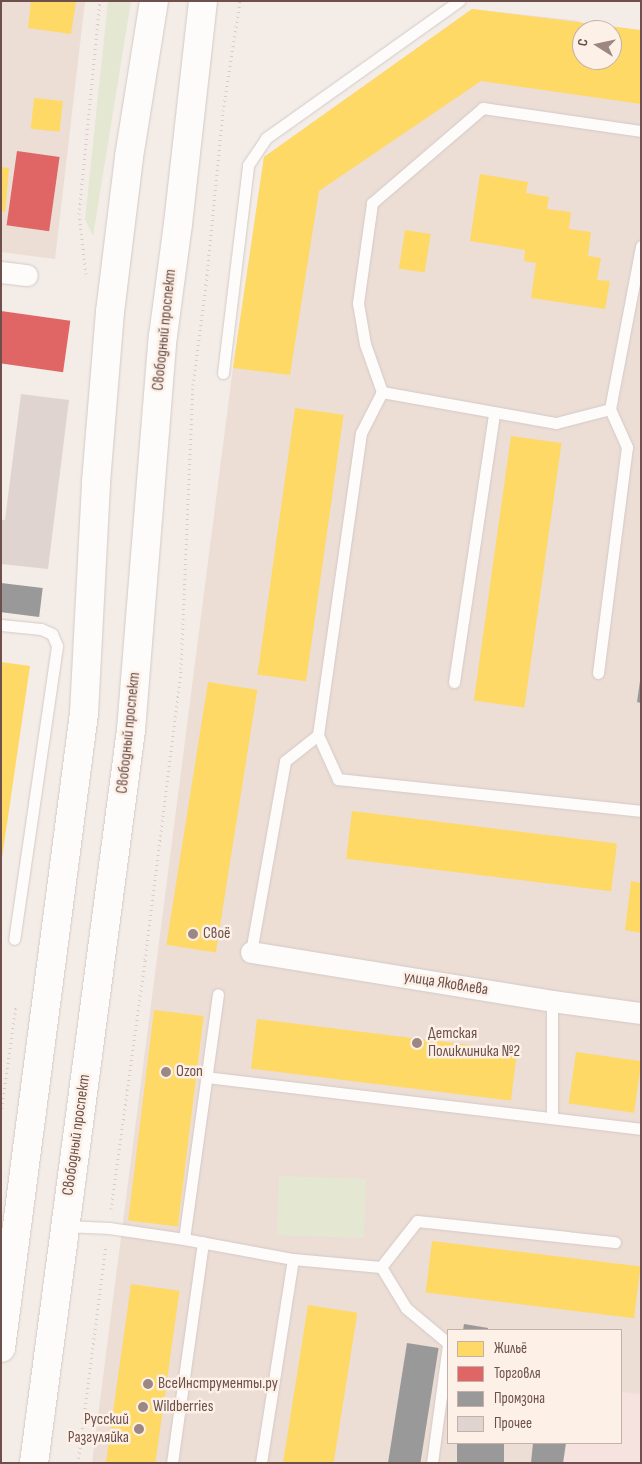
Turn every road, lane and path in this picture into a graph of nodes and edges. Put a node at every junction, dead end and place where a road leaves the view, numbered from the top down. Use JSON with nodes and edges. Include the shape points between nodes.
{"nodes":[{"id":1,"x":100,"y":1,"type":"edge"},
{"id":2,"x":154,"y":1,"type":"edge"},
{"id":3,"x":203,"y":1,"type":"edge"},
{"id":4,"x":240,"y":1,"type":"edge"},
{"id":5,"x":459,"y":1,"type":"edge"},
{"id":6,"x":641,"y":132,"type":"edge"},
{"id":7,"x":641,"y":247,"type":"edge"},
{"id":8,"x":1,"y":272,"type":"edge"},
{"id":9,"x":27,"y":275,"type":"dead end"},
{"id":10,"x":86,"y":282,"type":"dead end"},
{"id":11,"x":223,"y":374,"type":"dead end"},
{"id":12,"x":382,"y":392,"type":"junction"},
{"id":13,"x":610,"y":409,"type":"junction"},
{"id":14,"x":494,"y":413,"type":"junction"},
{"id":15,"x":1,"y":625,"type":"edge"},
{"id":16,"x":598,"y":673,"type":"dead end"},
{"id":17,"x":454,"y":682,"type":"dead end"},
{"id":18,"x":318,"y":735,"type":"junction"},
{"id":19,"x":641,"y":811,"type":"edge"},
{"id":20,"x":14,"y":939,"type":"dead end"},
{"id":21,"x":251,"y":952,"type":"joint"},
{"id":22,"x":218,"y":994,"type":"dead end"},
{"id":23,"x":552,"y":1001,"type":"junction"},
{"id":24,"x":641,"y":1013,"type":"edge"},
{"id":25,"x":206,"y":1077,"type":"junction"},
{"id":26,"x":552,"y":1117,"type":"junction"},
{"id":27,"x":641,"y":1129,"type":"edge"},
{"id":28,"x":65,"y":1226,"type":"junction"},
{"id":29,"x":109,"y":1228,"type":"junction"},
{"id":30,"x":184,"y":1239,"type":"junction"},
{"id":31,"x":204,"y":1242,"type":"junction"},
{"id":32,"x":615,"y":1242,"type":"dead end"},
{"id":33,"x":293,"y":1259,"type":"junction"},
{"id":34,"x":381,"y":1267,"type":"junction"},
{"id":35,"x":447,"y":1343,"type":"edge"},
{"id":36,"x":1,"y":1348,"type":"edge"},
{"id":37,"x":447,"y":1351,"type":"edge"},
{"id":38,"x":34,"y":1463,"type":"edge"},
{"id":39,"x":78,"y":1463,"type":"edge"},
{"id":40,"x":172,"y":1463,"type":"edge"},
{"id":41,"x":261,"y":1463,"type":"edge"},
{"id":42,"x":432,"y":1463,"type":"edge"}],
"edges":[{"from":1,"to":10,"type":"path","via":[[80,214]]},
{"from":2,"to":36,"type":"main road","via":[[129,157],[110,312],[96,482],[84,713]]},
{"from":3,"to":28,"type":"main road","name":"Свободный проспект","via":[[163,336],[131,730]]},
{"from":4,"to":29,"type":"path","via":[[222,111],[193,385],[181,669]]},
{"from":5,"to":11,"type":"lane","via":[[266,138],[248,166]]},
{"from":6,"to":12,"type":"lane","via":[[483,108],[372,203],[358,303],[364,344]]},
{"from":7,"to":13,"type":"lane"},
{"from":8,"to":9,"type":"street"},
{"from":12,"to":14,"type":"lane"},
{"from":12,"to":18,"type":"lane","via":[[361,433]]},
{"from":13,"to":14,"type":"lane","via":[[556,423]]},
{"from":13,"to":16,"type":"lane","via":[[627,447]]},
{"from":14,"to":17,"type":"lane"},
{"from":15,"to":20,"type":"lane","via":[[41,629],[52,634],[57,646]]},
{"from":18,"to":19,"type":"lane","via":[[338,778]]},
{"from":18,"to":21,"type":"lane","via":[[285,761]]},
{"from":21,"to":23,"type":"street","name":"улица Яковлева"},
{"from":22,"to":25,"type":"lane"},
{"from":23,"to":24,"type":"street","name":"улица Яковлева"},
{"from":23,"to":26,"type":"lane"},
{"from":25,"to":26,"type":"lane"},
{"from":25,"to":30,"type":"lane"},
{"from":26,"to":27,"type":"lane"},
{"from":28,"to":29,"type":"lane"},
{"from":28,"to":38,"type":"main road","name":"Свободный проспект"},
{"from":29,"to":30,"type":"lane"},
{"from":29,"to":39,"type":"path"},
{"from":30,"to":31,"type":"lane"},
{"from":31,"to":33,"type":"lane"},
{"from":31,"to":40,"type":"lane"},
{"from":32,"to":34,"type":"lane","via":[[418,1221]]},
{"from":33,"to":34,"type":"lane"},
{"from":33,"to":41,"type":"lane"},
{"from":34,"to":35,"type":"lane","via":[[406,1308]]},
{"from":37,"to":42,"type":"lane"}]}
